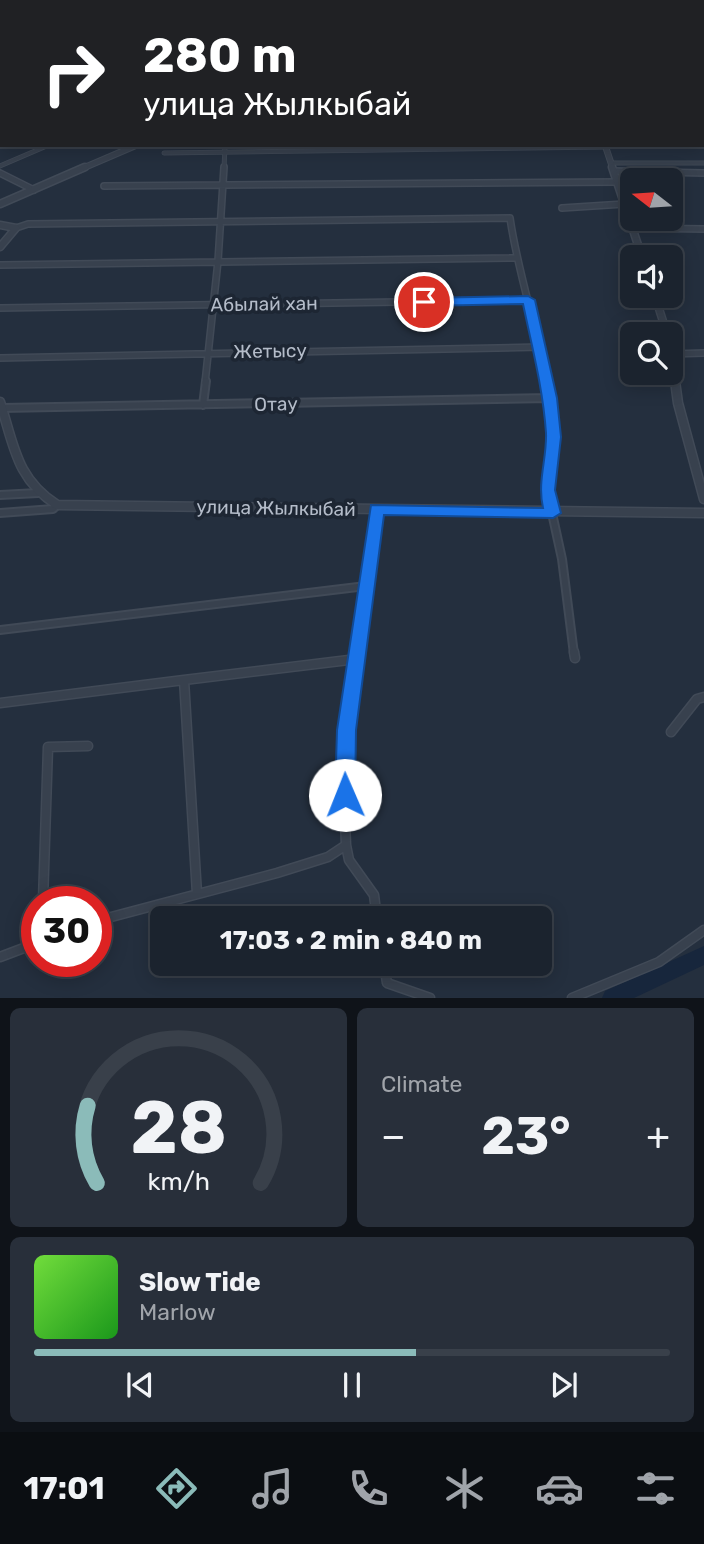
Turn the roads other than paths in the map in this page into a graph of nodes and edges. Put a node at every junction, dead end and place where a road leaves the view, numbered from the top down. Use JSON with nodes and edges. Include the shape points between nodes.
{"nodes":[{"id":1,"x":44,"y":147,"type":"edge"},
{"id":2,"x":132,"y":147,"type":"edge"},
{"id":3,"x":415,"y":147,"type":"edge"},
{"id":4,"x":605,"y":147,"type":"edge"},
{"id":5,"x":225,"y":148,"type":"edge"},
{"id":6,"x":164,"y":153,"type":"dead end"},
{"id":7,"x":612,"y":163,"type":"junction"},
{"id":8,"x":704,"y":163,"type":"edge"},
{"id":9,"x":0,"y":166,"type":"edge"},
{"id":10,"x":614,"y":171,"type":"junction"},
{"id":11,"x":0,"y":173,"type":"edge"},
{"id":12,"x":704,"y":173,"type":"edge"},
{"id":13,"x":617,"y":182,"type":"junction"},
{"id":14,"x":222,"y":185,"type":"junction"},
{"id":15,"x":104,"y":186,"type":"dead end"},
{"id":16,"x":34,"y":190,"type":"junction"},
{"id":17,"x":620,"y":191,"type":"edge"},
{"id":18,"x":0,"y":204,"type":"edge"},
{"id":19,"x":620,"y":204,"type":"edge"},
{"id":20,"x":562,"y":208,"type":"dead end"},
{"id":21,"x":221,"y":222,"type":"junction"},
{"id":22,"x":0,"y":225,"type":"edge"},
{"id":23,"x":16,"y":228,"type":"junction"},
{"id":24,"x":683,"y":229,"type":"edge"},
{"id":25,"x":704,"y":229,"type":"edge"},
{"id":26,"x":0,"y":247,"type":"edge"},
{"id":27,"x":516,"y":258,"type":"junction"},
{"id":28,"x":219,"y":261,"type":"junction"},
{"id":29,"x":0,"y":265,"type":"edge"},
{"id":30,"x":528,"y":300,"type":"junction"},
{"id":31,"x":214,"y":305,"type":"junction"},
{"id":32,"x":0,"y":307,"type":"edge"},
{"id":33,"x":541,"y":347,"type":"junction"},
{"id":34,"x":209,"y":351,"type":"junction"},
{"id":35,"x":704,"y":353,"type":"edge"},
{"id":36,"x":683,"y":354,"type":"edge"},
{"id":37,"x":0,"y":358,"type":"edge"},
{"id":38,"x":675,"y":385,"type":"edge"},
{"id":39,"x":550,"y":398,"type":"junction"},
{"id":40,"x":1,"y":405,"type":"edge"},
{"id":41,"x":203,"y":405,"type":"junction"},
{"id":42,"x":38,"y":494,"type":"junction"},
{"id":43,"x":0,"y":495,"type":"edge"},
{"id":44,"x":704,"y":499,"type":"edge"},
{"id":45,"x":57,"y":505,"type":"junction"},
{"id":46,"x":376,"y":509,"type":"junction"},
{"id":47,"x":0,"y":513,"type":"edge"},
{"id":48,"x":553,"y":513,"type":"junction"},
{"id":49,"x":704,"y":513,"type":"edge"},
{"id":50,"x":366,"y":586,"type":"junction"},
{"id":51,"x":0,"y":630,"type":"edge"},
{"id":52,"x":575,"y":658,"type":"dead end"},
{"id":53,"x":357,"y":659,"type":"junction"},
{"id":54,"x":184,"y":680,"type":"junction"},
{"id":55,"x":704,"y":697,"type":"edge"},
{"id":56,"x":0,"y":703,"type":"edge"},
{"id":57,"x":671,"y":732,"type":"dead end"},
{"id":58,"x":89,"y":746,"type":"dead end"},
{"id":59,"x":346,"y":845,"type":"junction"},
{"id":60,"x":43,"y":886,"type":"edge"},
{"id":61,"x":197,"y":894,"type":"junction"},
{"id":62,"x":375,"y":906,"type":"edge"},
{"id":63,"x":112,"y":917,"type":"edge"},
{"id":64,"x":704,"y":930,"type":"edge"},
{"id":65,"x":21,"y":949,"type":"edge"},
{"id":66,"x":0,"y":957,"type":"edge"},
{"id":67,"x":386,"y":976,"type":"edge"},
{"id":68,"x":430,"y":998,"type":"edge"},
{"id":69,"x":572,"y":998,"type":"edge"}],
"edges":[{"from":1,"to":9,"type":"street"},
{"from":2,"to":16,"type":"street"},
{"from":3,"to":5,"type":"street"},
{"from":4,"to":7,"type":"street"},
{"from":5,"to":6,"type":"street"},
{"from":5,"to":14,"type":"street"},
{"from":7,"to":8,"type":"street"},
{"from":7,"to":10,"type":"street"},
{"from":10,"to":12,"type":"street"},
{"from":10,"to":13,"type":"street"},
{"from":11,"to":16,"type":"street"},
{"from":13,"to":14,"type":"street"},
{"from":13,"to":17,"type":"street"},
{"from":14,"to":15,"type":"street"},
{"from":14,"to":21,"type":"street"},
{"from":16,"to":18,"type":"street"},
{"from":19,"to":20,"type":"street"},
{"from":21,"to":23,"type":"street","via":[[28,224]]},
{"from":21,"to":27,"type":"street","via":[[510,218]]},
{"from":21,"to":28,"type":"street"},
{"from":22,"to":23,"type":"street"},
{"from":23,"to":26,"type":"street"},
{"from":24,"to":25,"type":"street"},
{"from":27,"to":28,"type":"street"},
{"from":27,"to":30,"type":"street"},
{"from":28,"to":29,"type":"street"},
{"from":28,"to":31,"type":"street"},
{"from":30,"to":31,"type":"street","name":"Абылай хан"},
{"from":30,"to":33,"type":"street"},
{"from":31,"to":32,"type":"street","name":"Абылай хан"},
{"from":31,"to":34,"type":"street"},
{"from":33,"to":34,"type":"street","name":"Жетысу"},
{"from":33,"to":39,"type":"street"},
{"from":34,"to":37,"type":"street","name":"Жетысу"},
{"from":34,"to":41,"type":"street"},
{"from":35,"to":36,"type":"street"},
{"from":38,"to":44,"type":"street"},
{"from":39,"to":41,"type":"street","name":"Отау"},
{"from":39,"to":48,"type":"street","via":[[554,437],[547,490]]},
{"from":40,"to":41,"type":"street","name":"Отау"},
{"from":40,"to":42,"type":"street","via":[[15,457]]},
{"from":42,"to":43,"type":"street"},
{"from":42,"to":45,"type":"street"},
{"from":45,"to":46,"type":"street","name":"улица Жылкыбай"},
{"from":45,"to":47,"type":"street"},
{"from":46,"to":48,"type":"street","name":"улица Жылкыбай"},
{"from":46,"to":50,"type":"street"},
{"from":48,"to":49,"type":"street","name":"улица Жылкыбай"},
{"from":48,"to":52,"type":"street"},
{"from":50,"to":51,"type":"street"},
{"from":50,"to":53,"type":"street"},
{"from":53,"to":54,"type":"street"},
{"from":53,"to":59,"type":"street","via":[[343,772]]},
{"from":54,"to":56,"type":"street"},
{"from":54,"to":61,"type":"street"},
{"from":55,"to":57,"type":"street","via":[[697,699]]},
{"from":58,"to":60,"type":"street","via":[[48,747]]},
{"from":59,"to":61,"type":"street","via":[[328,857]]},
{"from":59,"to":62,"type":"street","via":[[349,860],[374,895]]},
{"from":61,"to":63,"type":"street"},
{"from":64,"to":69,"type":"street","via":[[636,972]]},
{"from":65,"to":66,"type":"street"},
{"from":67,"to":68,"type":"street","via":[[387,983]]}]}
